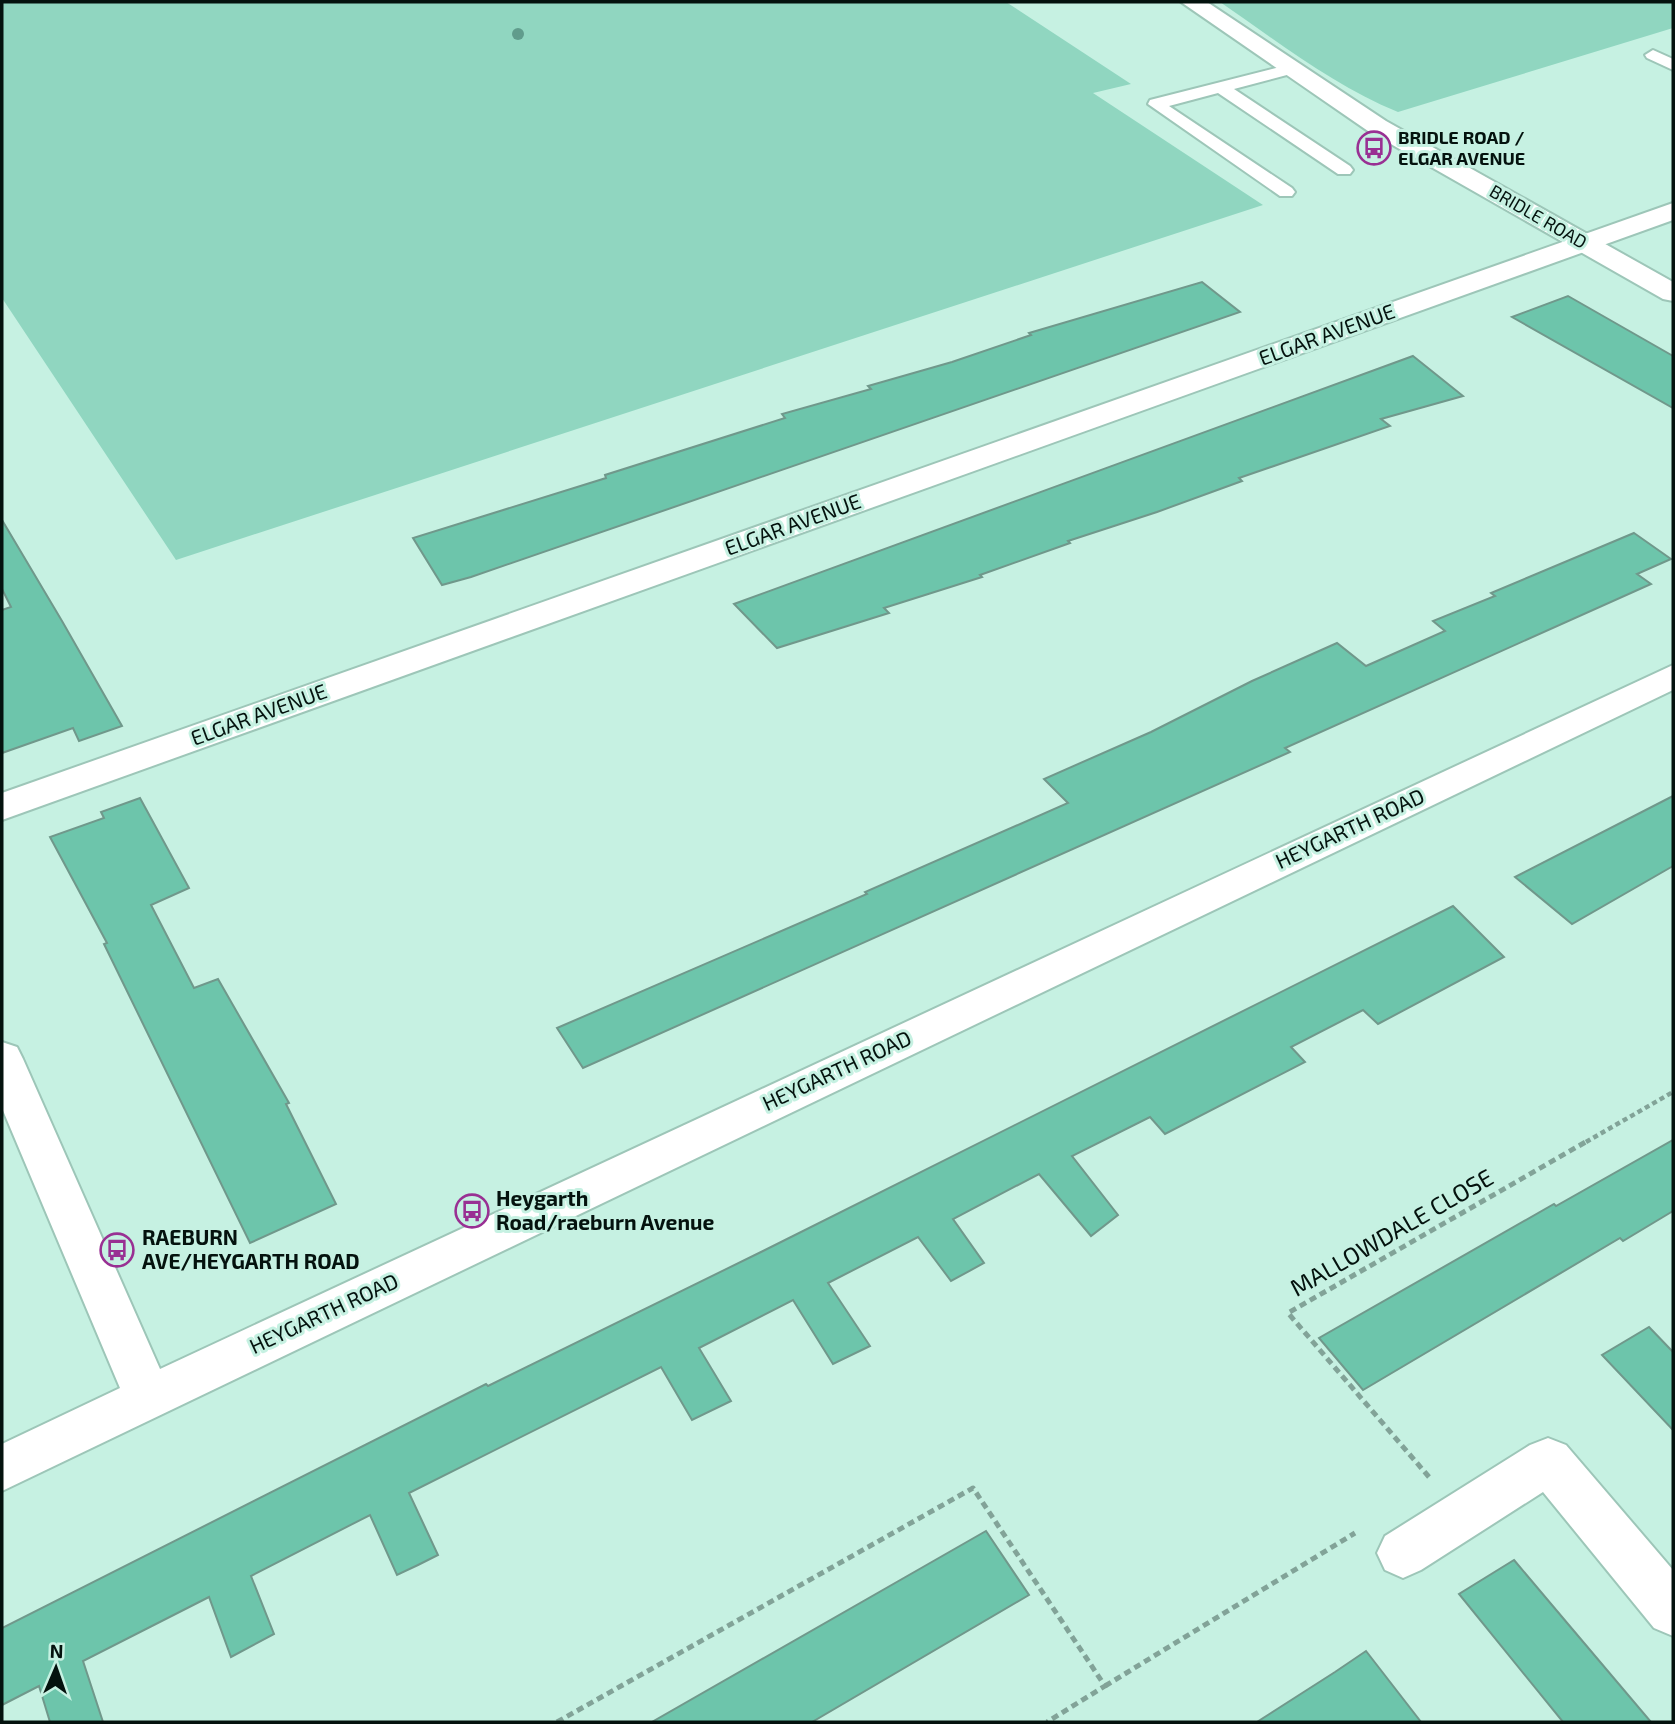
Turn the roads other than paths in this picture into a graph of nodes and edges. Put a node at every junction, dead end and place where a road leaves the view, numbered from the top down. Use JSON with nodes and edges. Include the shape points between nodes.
{"nodes":[{"id":1,"x":1192,"y":2,"type":"edge"},
{"id":2,"x":1653,"y":55,"type":"dead end"},
{"id":3,"x":1673,"y":65,"type":"edge"},
{"id":4,"x":1292,"y":69,"type":"junction"},
{"id":5,"x":1220,"y":87,"type":"junction"},
{"id":6,"x":1344,"y":170,"type":"dead end"},
{"id":7,"x":1286,"y":192,"type":"dead end"},
{"id":8,"x":1673,"y":211,"type":"edge"},
{"id":9,"x":1584,"y":244,"type":"junction"},
{"id":10,"x":1673,"y":293,"type":"edge"},
{"id":11,"x":1673,"y":676,"type":"edge"},
{"id":12,"x":2,"y":807,"type":"edge"},
{"id":13,"x":2,"y":1059,"type":"edge"},
{"id":14,"x":148,"y":1397,"type":"junction"},
{"id":15,"x":2,"y":1468,"type":"edge"},
{"id":16,"x":1384,"y":1540,"type":"road end"},
{"id":17,"x":1673,"y":1611,"type":"edge"}],
"edges":[{"from":1,"to":4,"type":"street","name":"BRIDLE ROAD"},
{"from":2,"to":3,"type":"lane"},
{"from":4,"to":5,"type":"lane"},
{"from":4,"to":9,"type":"street","name":"BRIDLE ROAD","via":[[1377,126]]},
{"from":5,"to":6,"type":"lane"},
{"from":5,"to":7,"type":"lane","via":[[1156,107]]},
{"from":8,"to":9,"type":"street","name":"ELGAR AVENUE"},
{"from":9,"to":10,"type":"street","name":"BRIDLE ROAD"},
{"from":9,"to":12,"type":"street","name":"ELGAR AVENUE"},
{"from":11,"to":14,"type":"street","name":"HEYGARTH ROAD"},
{"from":13,"to":14,"type":"street"},
{"from":14,"to":15,"type":"street","name":"HEYGARTH ROAD"},
{"from":16,"to":17,"type":"street","via":[[1462,1515],[1548,1461]]}]}
